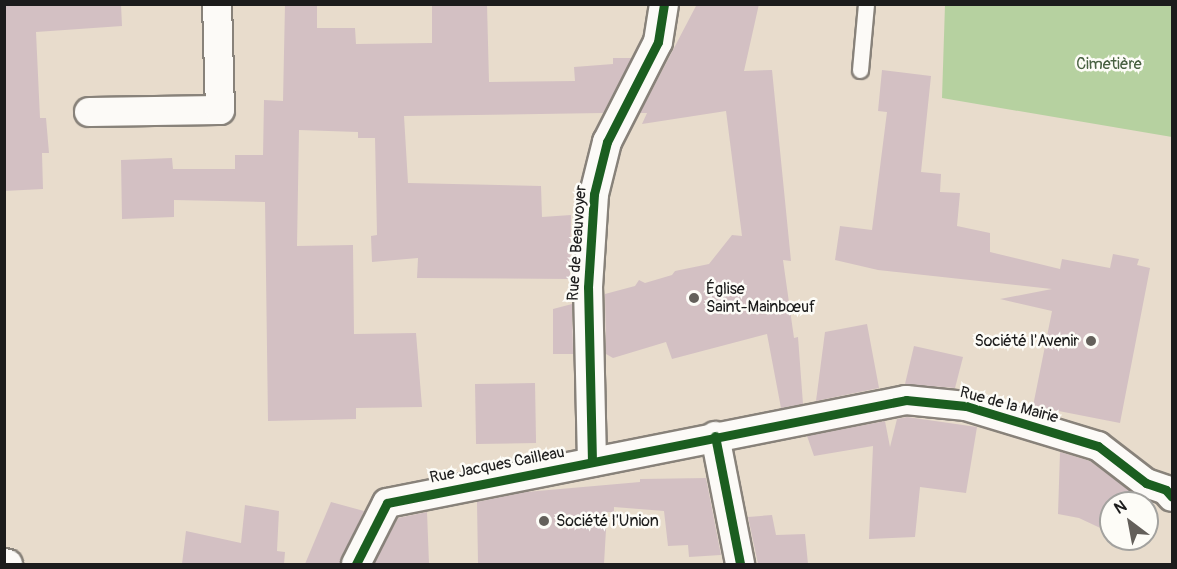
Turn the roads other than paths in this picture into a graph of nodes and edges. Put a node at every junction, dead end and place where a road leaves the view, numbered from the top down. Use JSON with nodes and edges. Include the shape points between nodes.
{"nodes":[{"id":1,"x":217,"y":4,"type":"edge"},
{"id":2,"x":664,"y":4,"type":"edge"},
{"id":3,"x":866,"y":4,"type":"edge"},
{"id":4,"x":860,"y":70,"type":"dead end"},
{"id":5,"x":89,"y":112,"type":"dead end"},
{"id":6,"x":715,"y":436,"type":"junction"},
{"id":7,"x":592,"y":462,"type":"junction"},
{"id":8,"x":1173,"y":497,"type":"edge"},
{"id":9,"x":356,"y":564,"type":"edge"},
{"id":10,"x":740,"y":564,"type":"edge"}],
"edges":[{"from":1,"to":5,"type":"street","via":[[220,110]]},
{"from":2,"to":7,"type":"street","name":"Rue de Beauvoyer","via":[[658,42],[607,142],[594,194],[588,287]]},
{"from":3,"to":4,"type":"lane"},
{"from":6,"to":7,"type":"street","name":"Rue Jacques Cailleau"},
{"from":6,"to":8,"type":"street","name":"Rue de la Mairie","via":[[906,400],[966,406],[1098,446],[1146,483]]},
{"from":6,"to":10,"type":"street"},
{"from":7,"to":9,"type":"street","name":"Rue Jacques Cailleau","via":[[387,503]]}]}
